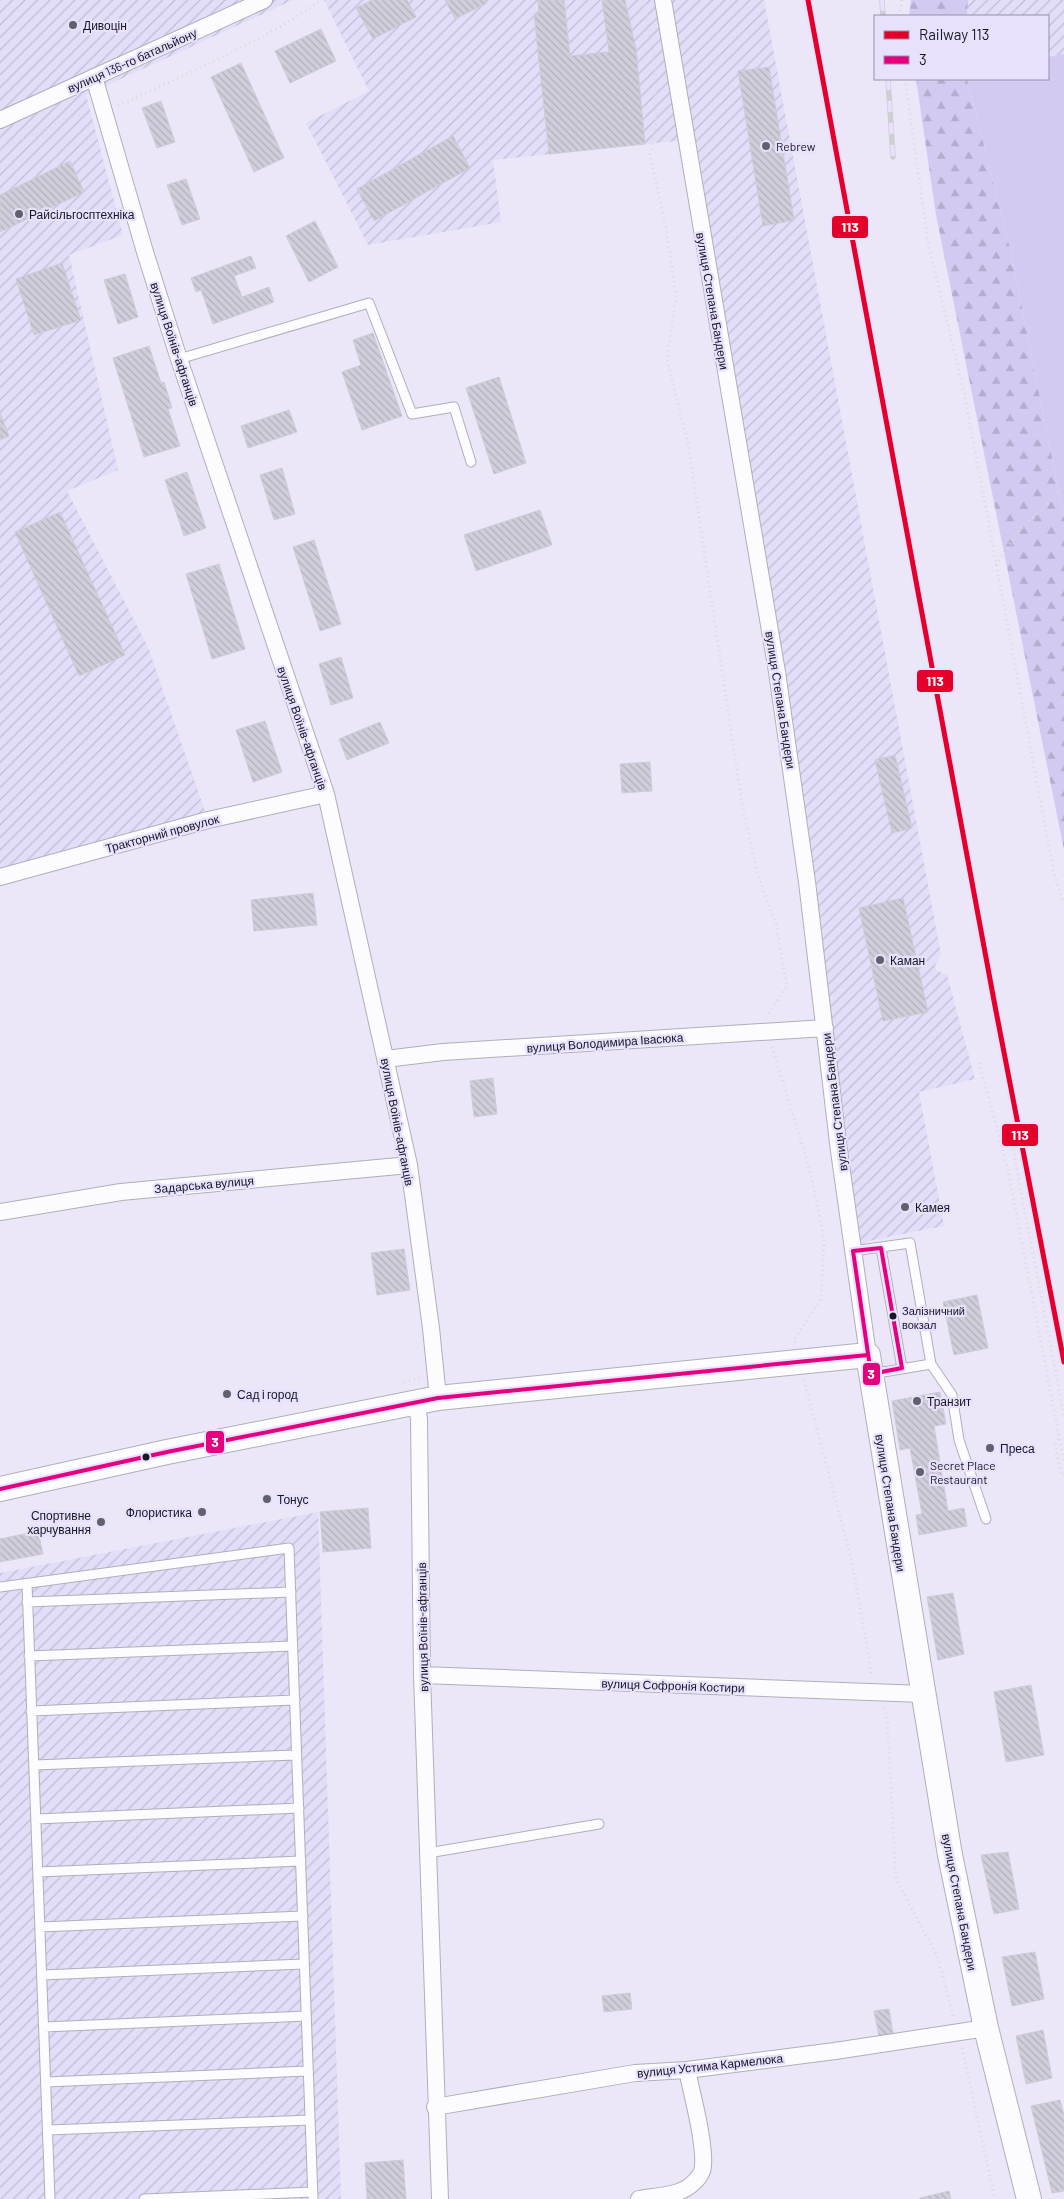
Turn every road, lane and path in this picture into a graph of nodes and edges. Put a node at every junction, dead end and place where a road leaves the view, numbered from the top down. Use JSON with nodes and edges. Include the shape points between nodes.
{"nodes":[{"id":1,"x":264,"y":0,"type":"edge"},
{"id":2,"x":321,"y":0,"type":"edge"},
{"id":3,"x":643,"y":0,"type":"edge"},
{"id":4,"x":663,"y":0,"type":"edge"},
{"id":5,"x":902,"y":0,"type":"edge"},
{"id":6,"x":900,"y":15,"type":"edge"},
{"id":7,"x":94,"y":77,"type":"junction"},
{"id":8,"x":905,"y":80,"type":"edge"},
{"id":9,"x":111,"y":107,"type":"dead end"},
{"id":10,"x":93,"y":112,"type":"dead end"},
{"id":11,"x":0,"y":120,"type":"edge"},
{"id":12,"x":0,"y":149,"type":"edge"},
{"id":13,"x":179,"y":359,"type":"junction"},
{"id":14,"x":471,"y":462,"type":"dead end"},
{"id":15,"x":1064,"y":487,"type":"edge"},
{"id":16,"x":996,"y":565,"type":"junction"},
{"id":17,"x":326,"y":794,"type":"junction"},
{"id":18,"x":0,"y":877,"type":"edge"},
{"id":19,"x":1064,"y":903,"type":"edge"},
{"id":20,"x":764,"y":1022,"type":"dead end"},
{"id":21,"x":825,"y":1028,"type":"junction"},
{"id":22,"x":770,"y":1040,"type":"dead end"},
{"id":23,"x":386,"y":1059,"type":"junction"},
{"id":24,"x":979,"y":1063,"type":"dead end"},
{"id":25,"x":1013,"y":1149,"type":"dead end"},
{"id":26,"x":408,"y":1165,"type":"junction"},
{"id":27,"x":0,"y":1212,"type":"edge"},
{"id":28,"x":881,"y":1248,"type":"junction"},
{"id":29,"x":852,"y":1252,"type":"junction"},
{"id":30,"x":797,"y":1348,"type":"dead end"},
{"id":31,"x":931,"y":1364,"type":"junction"},
{"id":32,"x":869,"y":1365,"type":"junction"},
{"id":33,"x":902,"y":1368,"type":"junction"},
{"id":34,"x":803,"y":1375,"type":"dead end"},
{"id":35,"x":427,"y":1400,"type":"junction"},
{"id":36,"x":1064,"y":1416,"type":"edge"},
{"id":37,"x":1059,"y":1434,"type":"junction"},
{"id":38,"x":1064,"y":1463,"type":"edge"},
{"id":39,"x":1062,"y":1475,"type":"edge"},
{"id":40,"x":0,"y":1488,"type":"edge"},
{"id":41,"x":986,"y":1520,"type":"dead end"},
{"id":42,"x":27,"y":1584,"type":"junction"},
{"id":43,"x":0,"y":1588,"type":"edge"},
{"id":44,"x":291,"y":1592,"type":"junction"},
{"id":45,"x":27,"y":1602,"type":"junction"},
{"id":46,"x":292,"y":1646,"type":"junction"},
{"id":47,"x":29,"y":1656,"type":"junction"},
{"id":48,"x":422,"y":1675,"type":"junction"},
{"id":49,"x":873,"y":1680,"type":"dead end"},
{"id":50,"x":923,"y":1694,"type":"junction"},
{"id":51,"x":295,"y":1700,"type":"junction"},
{"id":52,"x":884,"y":1707,"type":"dead end"},
{"id":53,"x":31,"y":1711,"type":"junction"},
{"id":54,"x":296,"y":1755,"type":"junction"},
{"id":55,"x":34,"y":1765,"type":"junction"},
{"id":56,"x":298,"y":1808,"type":"junction"},
{"id":57,"x":36,"y":1819,"type":"junction"},
{"id":58,"x":599,"y":1824,"type":"dead end"},
{"id":59,"x":428,"y":1853,"type":"junction"},
{"id":60,"x":300,"y":1861,"type":"junction"},
{"id":61,"x":38,"y":1872,"type":"junction"},
{"id":62,"x":302,"y":1916,"type":"junction"},
{"id":63,"x":40,"y":1926,"type":"junction"},
{"id":64,"x":304,"y":1964,"type":"junction"},
{"id":65,"x":42,"y":1974,"type":"junction"},
{"id":66,"x":306,"y":2016,"type":"junction"},
{"id":67,"x":955,"y":2022,"type":"dead end"},
{"id":68,"x":44,"y":2027,"type":"junction"},
{"id":69,"x":986,"y":2028,"type":"junction"},
{"id":70,"x":960,"y":2041,"type":"dead end"},
{"id":71,"x":687,"y":2070,"type":"junction"},
{"id":72,"x":308,"y":2071,"type":"junction"},
{"id":73,"x":46,"y":2082,"type":"junction"},
{"id":74,"x":435,"y":2107,"type":"junction"},
{"id":75,"x":310,"y":2120,"type":"junction"},
{"id":76,"x":48,"y":2130,"type":"junction"},
{"id":77,"x":313,"y":2196,"type":"edge"},
{"id":78,"x":50,"y":2199,"type":"edge"},
{"id":79,"x":144,"y":2199,"type":"edge"},
{"id":80,"x":440,"y":2199,"type":"edge"},
{"id":81,"x":639,"y":2199,"type":"edge"},
{"id":82,"x":995,"y":2199,"type":"edge"},
{"id":83,"x":1029,"y":2199,"type":"edge"}],
"edges":[{"from":1,"to":7,"type":"street","name":"вулиця 136-го батальйону"},
{"from":2,"to":9,"type":"path","via":[[304,13],[241,46],[128,102]]},
{"from":3,"to":20,"type":"path","via":[[655,63],[656,120],[650,154],[676,296],[667,359],[688,444],[743,810],[758,875],[776,924],[787,986]]},
{"from":4,"to":21,"type":"street","name":"вулиця Степана Бандери","via":[[772,644],[805,864]]},
{"from":5,"to":6,"type":"path"},
{"from":7,"to":11,"type":"street","name":"вулиця 136-го батальйону"},
{"from":7,"to":13,"type":"street","name":"вулиця Воїнів-афганців"},
{"from":8,"to":16,"type":"path","via":[[928,242],[965,397]]},
{"from":10,"to":12,"type":"path","via":[[67,119]]},
{"from":13,"to":14,"type":"lane","via":[[369,303],[412,414],[454,408]]},
{"from":13,"to":17,"type":"street","name":"вулиця Воїнів-афганців"},
{"from":15,"to":16,"type":"path","via":[[1017,533]]},
{"from":16,"to":19,"type":"path","via":[[1054,874]]},
{"from":17,"to":18,"type":"street","name":"Тракторний провулок","via":[[208,820]]},
{"from":17,"to":23,"type":"street","name":"вулиця Воїнів-афганців"},
{"from":21,"to":23,"type":"street","name":"вулиця Володимира Івасюка","via":[[443,1052]]},
{"from":21,"to":29,"type":"street","name":"вулиця Степана Бандери"},
{"from":22,"to":30,"type":"path","via":[[810,1170],[824,1238],[821,1299],[794,1340]]},
{"from":23,"to":26,"type":"street","name":"вулиця Воїнів-афганців"},
{"from":24,"to":37,"type":"path","via":[[1008,1170]]},
{"from":25,"to":36,"type":"path"},
{"from":26,"to":27,"type":"street","name":"Задарська вулиця","via":[[121,1192]]},
{"from":26,"to":35,"type":"street","name":"вулиця Воїнів-афганців","via":[[431,1328]]},
{"from":28,"to":29,"type":"lane"},
{"from":28,"to":31,"type":"lane","via":[[910,1244]]},
{"from":28,"to":33,"type":"lane"},
{"from":29,"to":32,"type":"street","name":"вулиця Степана Бандери"},
{"from":31,"to":33,"type":"lane"},
{"from":31,"to":41,"type":"lane","via":[[952,1395],[959,1440]]},
{"from":32,"to":33,"type":"lane"},
{"from":32,"to":35,"type":"street"},
{"from":32,"to":50,"type":"street","name":"вулиця Степана Бандери"},
{"from":34,"to":49,"type":"path","via":[[852,1562]]},
{"from":35,"to":40,"type":"street"},
{"from":35,"to":48,"type":"street","name":"вулиця Воїнів-афганців","via":[[419,1419]]},
{"from":37,"to":38,"type":"path"},
{"from":37,"to":39,"type":"path","via":[[1055,1442]]},
{"from":42,"to":43,"type":"lane"},
{"from":42,"to":44,"type":"lane","via":[[289,1548]]},
{"from":42,"to":45,"type":"lane"},
{"from":44,"to":45,"type":"lane"},
{"from":44,"to":46,"type":"lane"},
{"from":45,"to":47,"type":"lane"},
{"from":46,"to":47,"type":"lane"},
{"from":46,"to":51,"type":"lane"},
{"from":47,"to":53,"type":"lane"},
{"from":48,"to":50,"type":"street","name":"вулиця Софронія Костири"},
{"from":48,"to":59,"type":"street","name":"вулиця Воїнів-афганців"},
{"from":50,"to":69,"type":"street","name":"вулиця Степана Бандери","via":[[950,1854]]},
{"from":51,"to":53,"type":"lane"},
{"from":51,"to":54,"type":"lane"},
{"from":52,"to":67,"type":"path","via":[[896,1879],[937,1956]]},
{"from":53,"to":55,"type":"lane"},
{"from":54,"to":55,"type":"lane"},
{"from":54,"to":56,"type":"lane"},
{"from":55,"to":57,"type":"lane"},
{"from":56,"to":57,"type":"lane"},
{"from":56,"to":60,"type":"lane"},
{"from":57,"to":61,"type":"lane"},
{"from":58,"to":59,"type":"lane"},
{"from":59,"to":74,"type":"street","name":"вулиця Воїнів-афганців"},
{"from":60,"to":61,"type":"lane"},
{"from":60,"to":62,"type":"lane"},
{"from":61,"to":63,"type":"lane"},
{"from":62,"to":63,"type":"lane"},
{"from":62,"to":64,"type":"lane"},
{"from":63,"to":65,"type":"lane"},
{"from":64,"to":65,"type":"lane"},
{"from":64,"to":66,"type":"lane"},
{"from":65,"to":68,"type":"lane"},
{"from":66,"to":68,"type":"lane"},
{"from":66,"to":72,"type":"lane"},
{"from":68,"to":73,"type":"lane"},
{"from":69,"to":71,"type":"street","name":"вулиця Устима Кармелюка"},
{"from":69,"to":83,"type":"street","name":"вулиця Степана Бандери"},
{"from":70,"to":82,"type":"path"},
{"from":71,"to":74,"type":"street","name":"вулиця Устима Кармелюка","via":[[635,2073]]},
{"from":71,"to":81,"type":"street","via":[[704,2166],[691,2186]]},
{"from":72,"to":73,"type":"lane"},
{"from":72,"to":75,"type":"lane"},
{"from":73,"to":76,"type":"lane"},
{"from":74,"to":80,"type":"street"},
{"from":75,"to":76,"type":"lane"},
{"from":75,"to":77,"type":"lane"},
{"from":76,"to":78,"type":"lane"},
{"from":77,"to":79,"type":"lane"}]}
